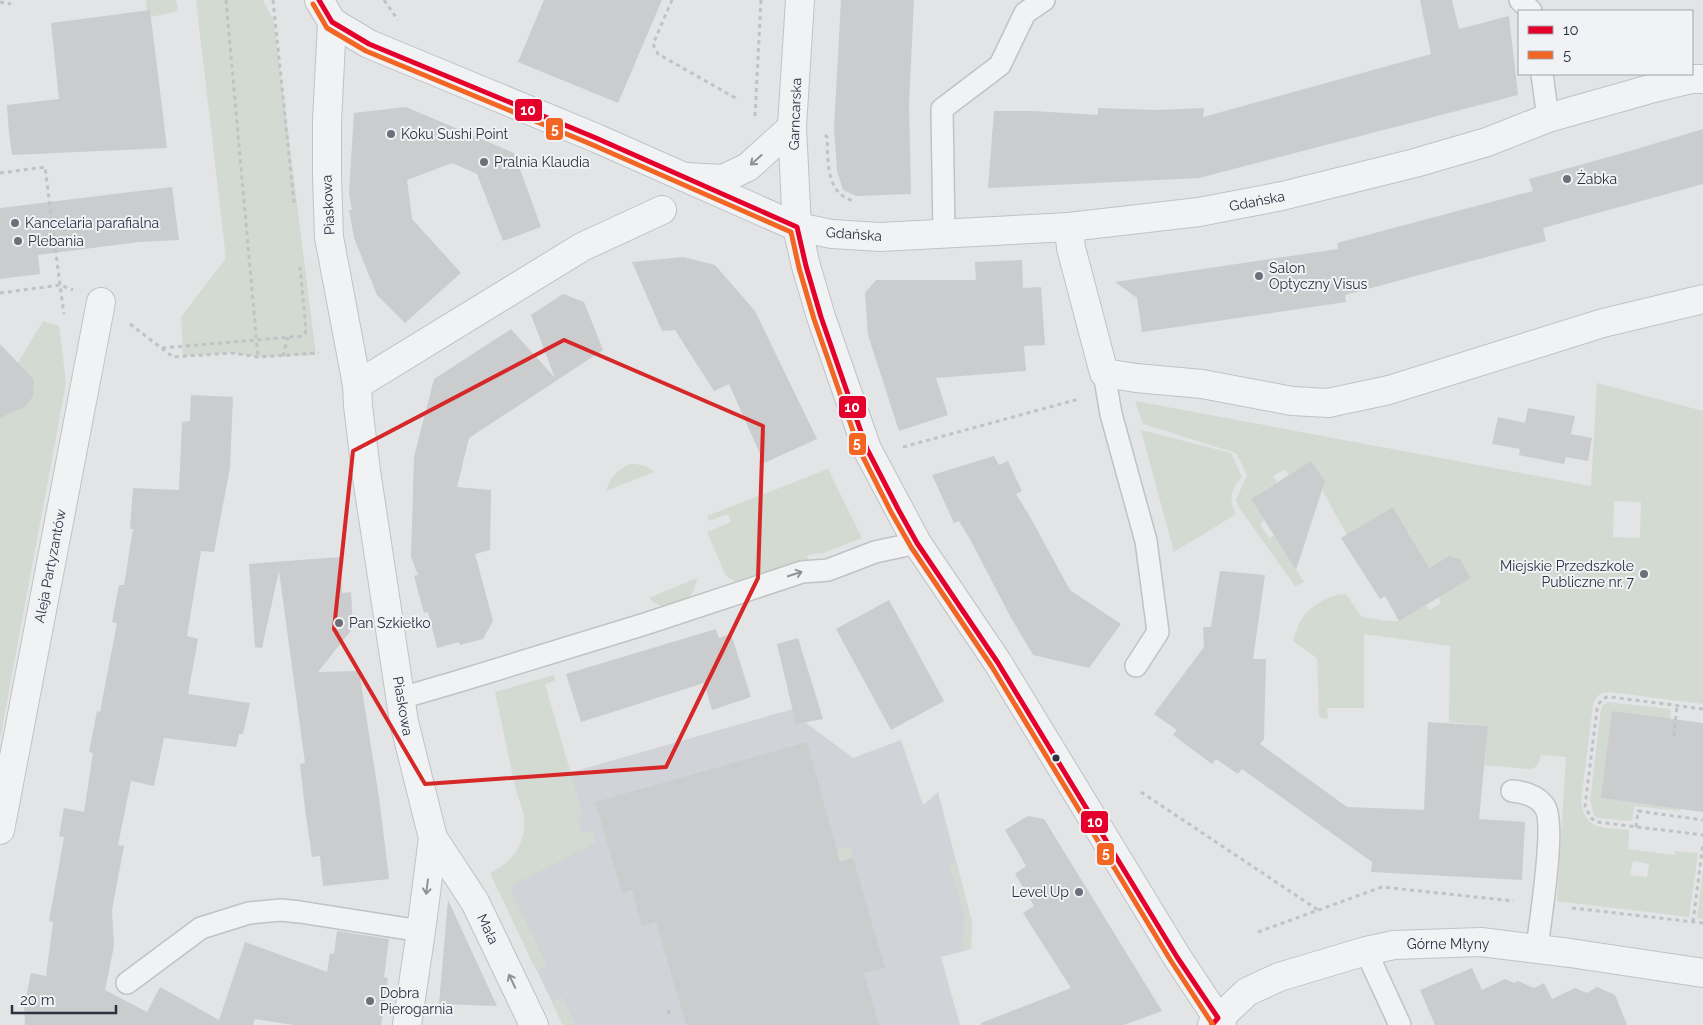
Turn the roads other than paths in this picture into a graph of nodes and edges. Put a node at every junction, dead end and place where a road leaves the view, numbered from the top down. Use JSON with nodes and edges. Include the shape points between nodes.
{"nodes":[{"id":1,"x":800,"y":0,"type":"edge"},
{"id":2,"x":1044,"y":0,"type":"edge"},
{"id":3,"x":1520,"y":0,"type":"edge"},
{"id":4,"x":1530,"y":10,"type":"edge"},
{"id":5,"x":325,"y":11,"type":"edge"},
{"id":6,"x":1542,"y":75,"type":"edge"},
{"id":7,"x":1703,"y":79,"type":"edge"},
{"id":8,"x":1548,"y":118,"type":"junction"},
{"id":9,"x":792,"y":127,"type":"junction"},
{"id":10,"x":686,"y":177,"type":"junction"},
{"id":11,"x":662,"y":210,"type":"dead end"},
{"id":12,"x":797,"y":227,"type":"junction"},
{"id":13,"x":1069,"y":227,"type":"junction"},
{"id":14,"x":944,"y":234,"type":"junction"},
{"id":15,"x":1703,"y":299,"type":"edge"},
{"id":16,"x":101,"y":302,"type":"road end"},
{"id":17,"x":1106,"y":382,"type":"junction"},
{"id":18,"x":357,"y":385,"type":"junction"},
{"id":19,"x":917,"y":543,"type":"junction"},
{"id":20,"x":1136,"y":666,"type":"dead end"},
{"id":21,"x":401,"y":698,"type":"junction"},
{"id":22,"x":1512,"y":791,"type":"dead end"},
{"id":23,"x":0,"y":830,"type":"edge"},
{"id":24,"x":433,"y":838,"type":"junction"},
{"id":25,"x":421,"y":931,"type":"junction"},
{"id":26,"x":1537,"y":948,"type":"junction"},
{"id":27,"x":1366,"y":951,"type":"junction"},
{"id":28,"x":1703,"y":973,"type":"edge"},
{"id":29,"x":128,"y":983,"type":"dead end"},
{"id":30,"x":1217,"y":1023,"type":"edge"},
{"id":31,"x":406,"y":1025,"type":"edge"},
{"id":32,"x":534,"y":1025,"type":"edge"},
{"id":33,"x":1400,"y":1025,"type":"edge"}],
"edges":[{"from":1,"to":9,"type":"street","name":"Garncarska"},
{"from":2,"to":14,"type":"lane","via":[[1025,13],[1000,65],[942,109]]},
{"from":3,"to":4,"type":"lane"},
{"from":5,"to":10,"type":"street","name":"Gdańska","via":[[369,44]]},
{"from":5,"to":18,"type":"street","name":"Piaskowa","via":[[330,238]]},
{"from":6,"to":8,"type":"lane"},
{"from":7,"to":8,"type":"street","name":"Gdańska","via":[[1650,89]]},
{"from":8,"to":13,"type":"street","name":"Gdańska","via":[[1487,142],[1282,196],[1199,212]]},
{"from":9,"to":10,"type":"street","one_way":true,"via":[[748,167],[724,179]]},
{"from":9,"to":12,"type":"street","name":"Garncarska"},
{"from":10,"to":12,"type":"street","name":"Gdańska"},
{"from":11,"to":18,"type":"street","via":[[582,247]]},
{"from":12,"to":14,"type":"street","name":"Gdańska","via":[[869,238]]},
{"from":12,"to":19,"type":"street","name":"Garncarska","via":[[821,317],[868,449]]},
{"from":13,"to":14,"type":"street","name":"Gdańska"},
{"from":13,"to":17,"type":"street","via":[[1071,248]]},
{"from":15,"to":17,"type":"street","via":[[1603,323],[1389,390],[1328,403],[1292,401],[1202,384],[1136,378]]},
{"from":16,"to":23,"type":"street","name":"Aleja Partyzantów"},
{"from":17,"to":20,"type":"lane","via":[[1111,414],[1146,541],[1158,632]]},
{"from":18,"to":21,"type":"street","name":"Piaskowa","via":[[366,471]]},
{"from":21,"to":19,"type":"lane","one_way":true,"via":[[802,572],[828,570],[875,552]]},
{"from":19,"to":30,"type":"street","name":"Garncarska","via":[[998,663]]},
{"from":21,"to":24,"type":"street","name":"Piaskowa"},
{"from":22,"to":26,"type":"lane","via":[[1540,800],[1549,815]]},
{"from":24,"to":25,"type":"street","name":"Piaskowa","one_way":true},
{"from":32,"to":24,"type":"street","name":"Mała","one_way":true,"via":[[475,902]]},
{"from":25,"to":29,"type":"lane","via":[[281,910],[249,914],[201,928]]},
{"from":25,"to":31,"type":"street","name":"Piaskowa"},
{"from":26,"to":27,"type":"street","name":"Górne Młyny","via":[[1481,942],[1416,943]]},
{"from":26,"to":28,"type":"street","name":"Górne Młyny"},
{"from":27,"to":30,"type":"street","name":"Górne Młyny","via":[[1279,977],[1247,992]]},
{"from":27,"to":33,"type":"lane"}]}
